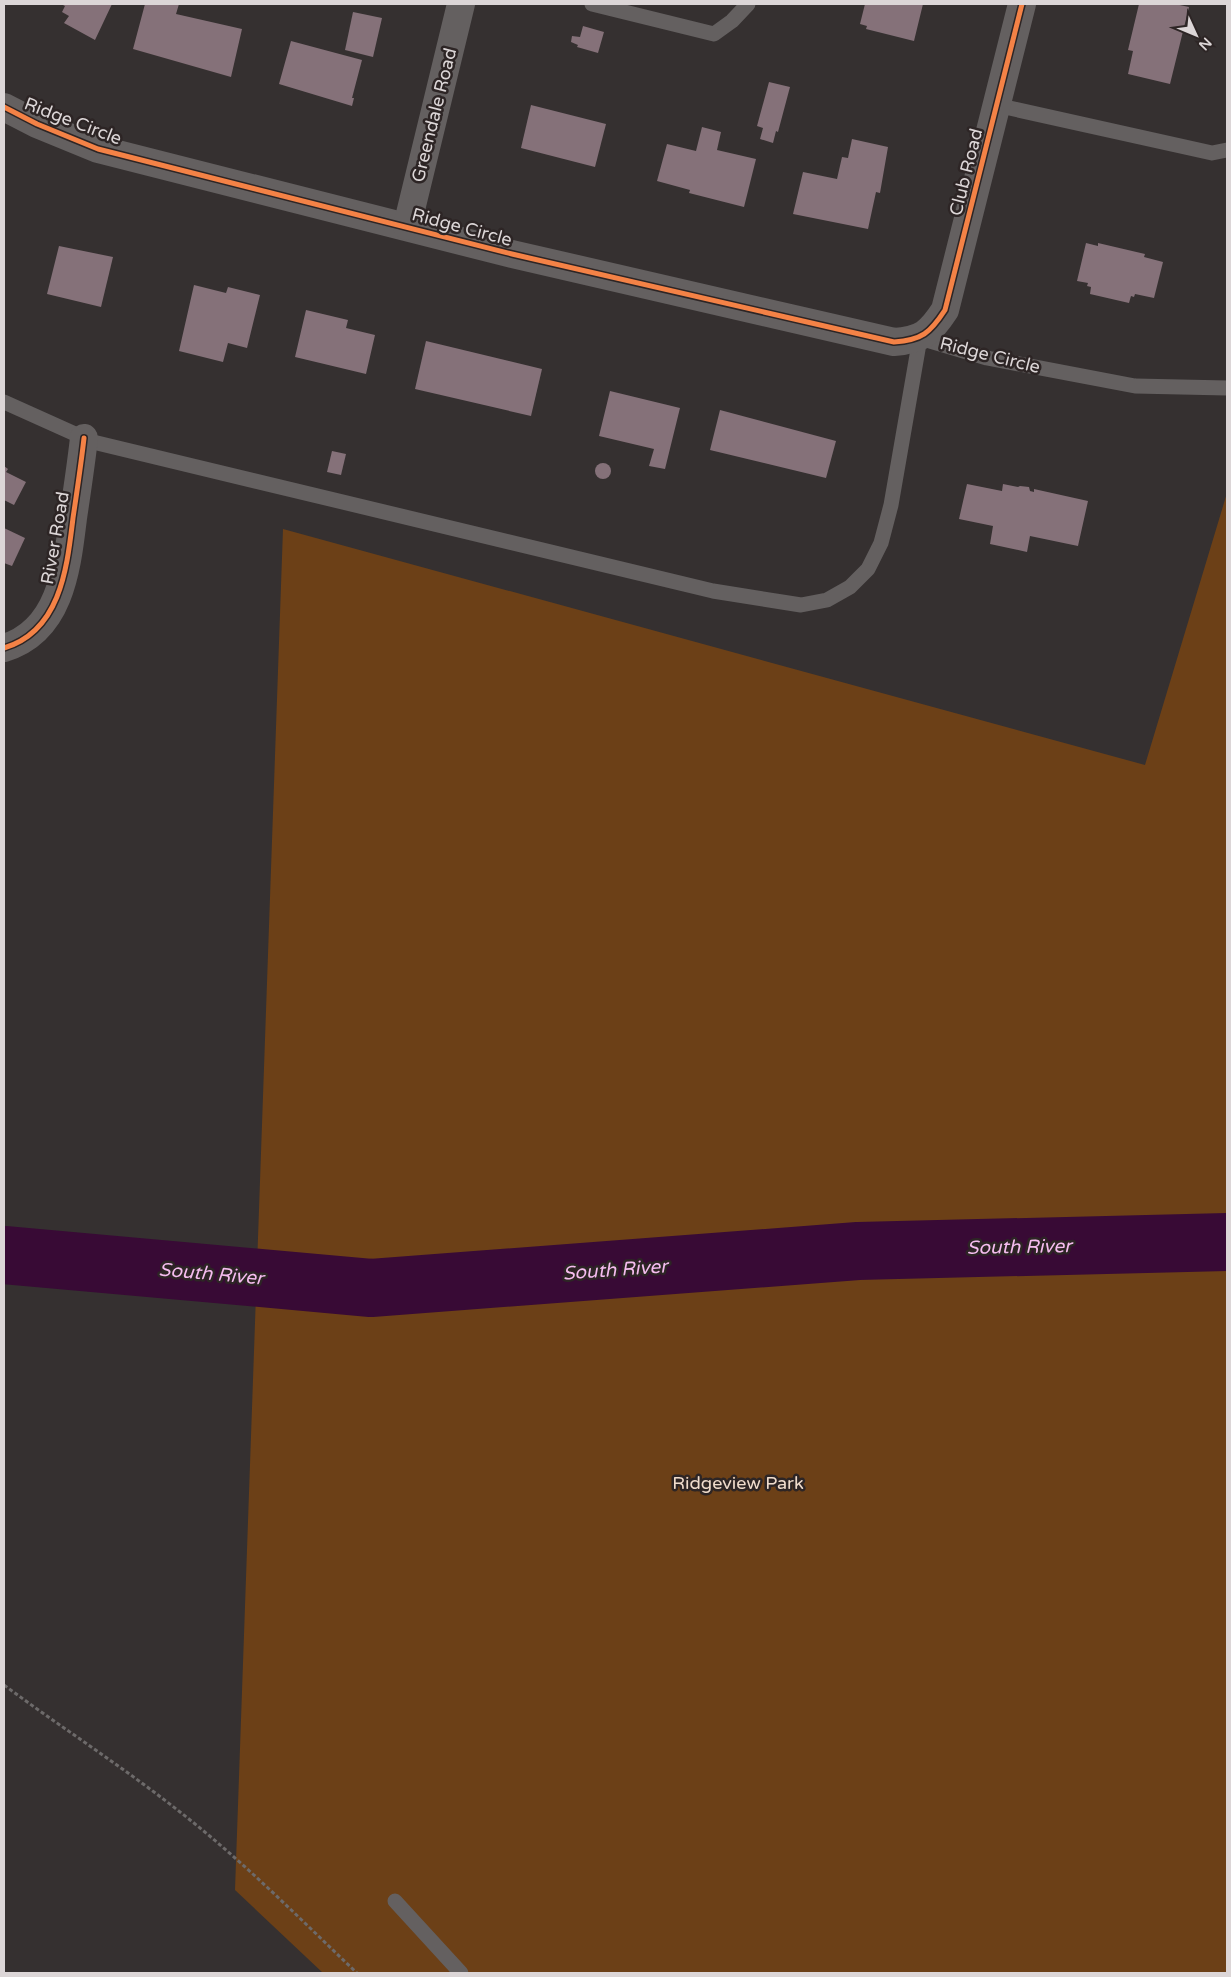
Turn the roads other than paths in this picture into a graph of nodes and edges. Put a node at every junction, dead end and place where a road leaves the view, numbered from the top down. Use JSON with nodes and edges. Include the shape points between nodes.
{"nodes":[{"id":1,"x":461,"y":4,"type":"edge"},
{"id":2,"x":592,"y":4,"type":"edge"},
{"id":3,"x":748,"y":4,"type":"edge"},
{"id":4,"x":1022,"y":4,"type":"edge"},
{"id":5,"x":996,"y":106,"type":"junction"},
{"id":6,"x":4,"y":107,"type":"edge"},
{"id":7,"x":1227,"y":150,"type":"edge"},
{"id":8,"x":407,"y":226,"type":"junction"},
{"id":9,"x":920,"y":338,"type":"junction"},
{"id":10,"x":1227,"y":388,"type":"edge"},
{"id":11,"x":4,"y":402,"type":"edge"},
{"id":12,"x":84,"y":438,"type":"junction"},
{"id":13,"x":4,"y":648,"type":"edge"},
{"id":14,"x":395,"y":1901,"type":"dead end"},
{"id":15,"x":461,"y":1973,"type":"edge"}],
"edges":[{"from":1,"to":8,"type":"street","name":"Greendale Road"},
{"from":2,"to":3,"type":"lane","via":[[714,34]]},
{"from":4,"to":5,"type":"street","name":"Club Road"},
{"from":5,"to":7,"type":"lane","via":[[1212,152]]},
{"from":5,"to":9,"type":"street","name":"Club Road","via":[[945,310],[934,328]]},
{"from":6,"to":8,"type":"street","name":"Ridge Circle","via":[[98,149]]},
{"from":8,"to":9,"type":"street","name":"Ridge Circle","via":[[512,254],[894,342]]},
{"from":9,"to":10,"type":"lane","name":"Ridge Circle","via":[[987,358],[1135,386]]},
{"from":9,"to":12,"type":"lane","via":[[891,505],[881,543],[868,569],[850,587],[827,600],[801,605],[704,589]]},
{"from":11,"to":12,"type":"lane"},
{"from":12,"to":13,"type":"street","name":"River Road","via":[[66,572],[59,594],[48,614],[32,632]]},
{"from":14,"to":15,"type":"lane"}]}
